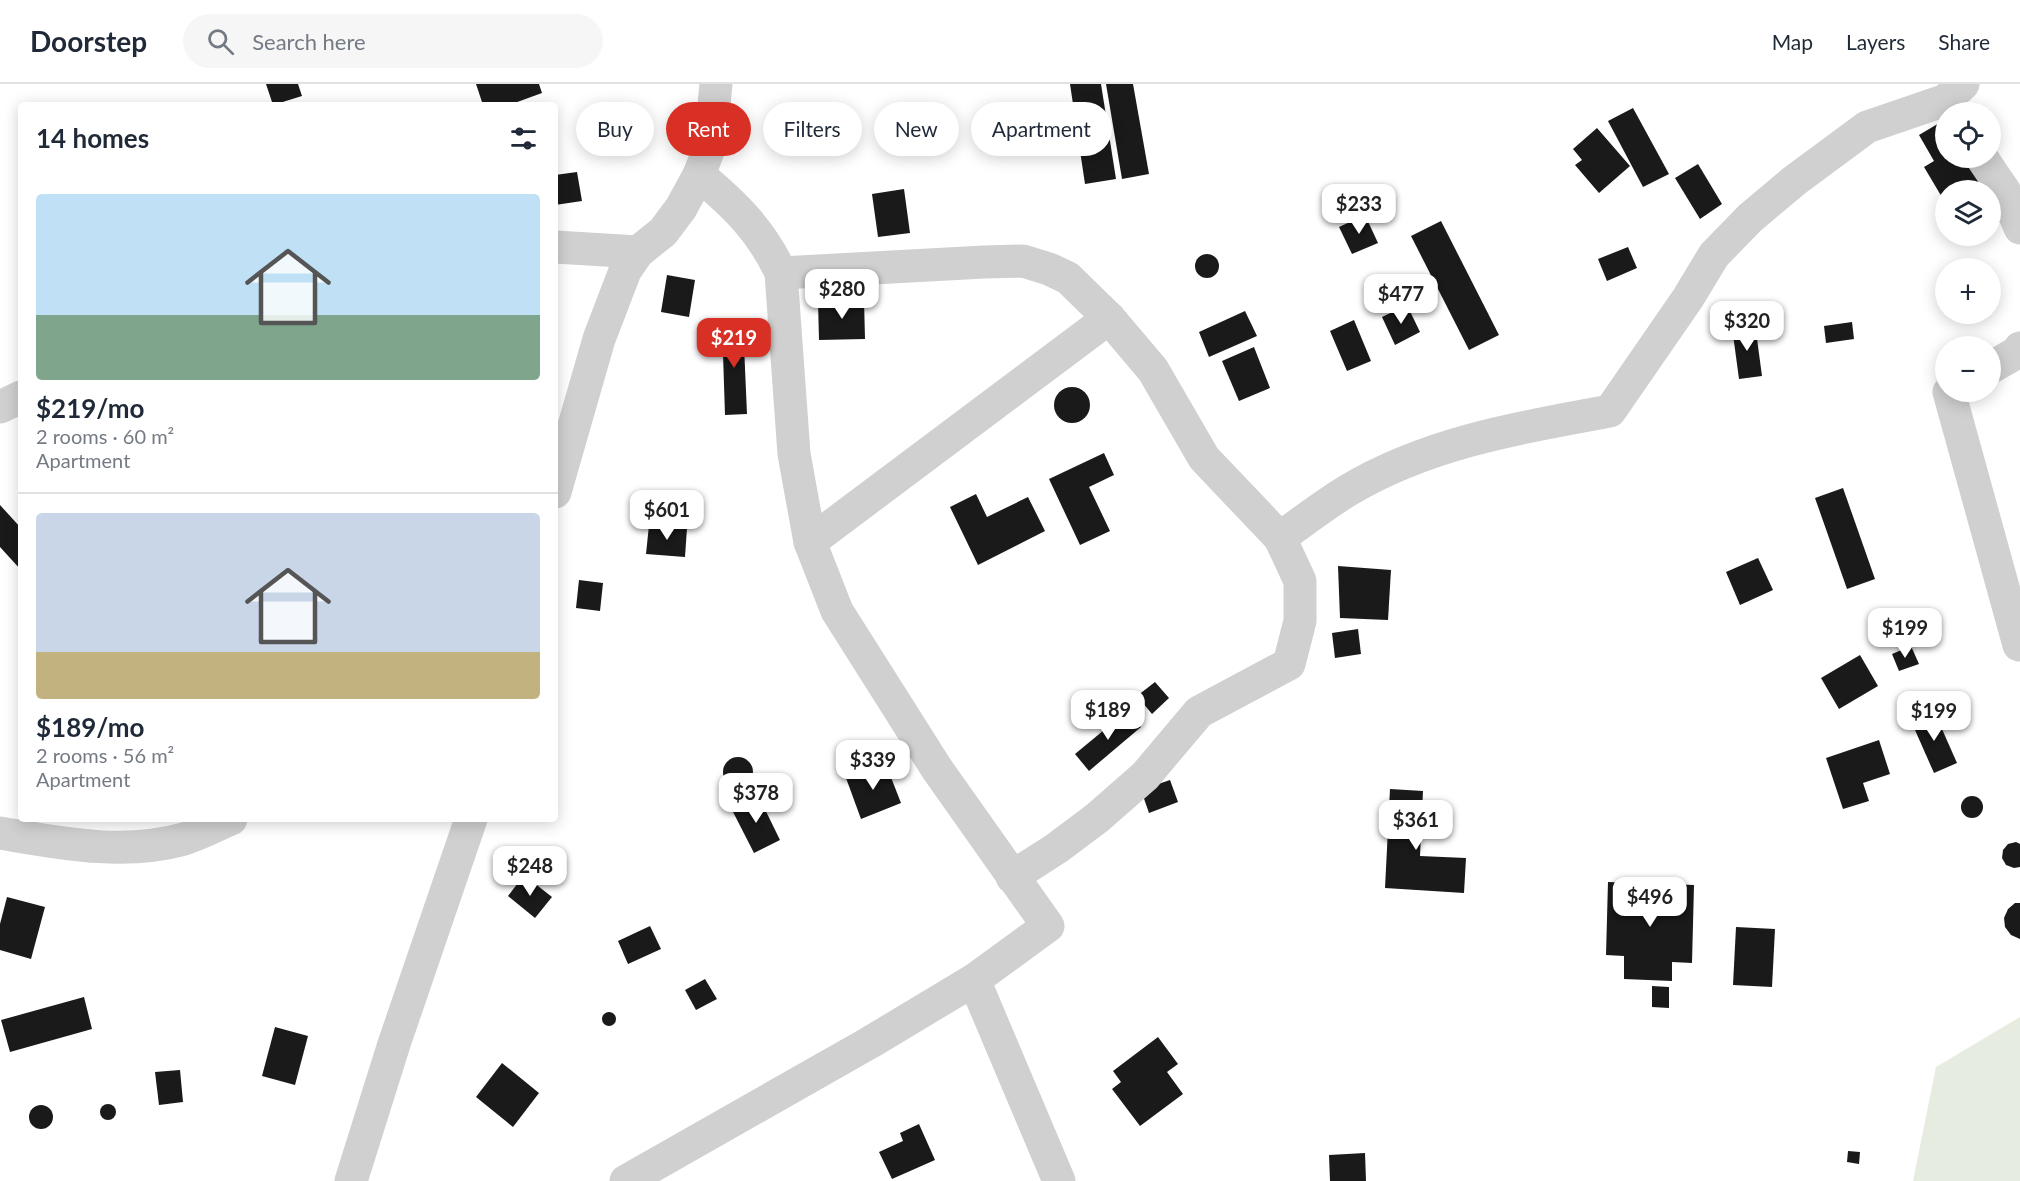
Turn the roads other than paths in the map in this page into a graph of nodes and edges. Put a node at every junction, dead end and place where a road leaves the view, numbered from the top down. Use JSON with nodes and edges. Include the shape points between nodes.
{"nodes":[{"id":1,"x":716,"y":84,"type":"edge"},
{"id":2,"x":1954,"y":99,"type":"edge"},
{"id":3,"x":1989,"y":168,"type":"edge"},
{"id":4,"x":699,"y":175,"type":"junction"},
{"id":5,"x":2020,"y":228,"type":"edge"},
{"id":6,"x":558,"y":247,"type":"edge"},
{"id":7,"x":638,"y":252,"type":"junction"},
{"id":8,"x":781,"y":273,"type":"junction"},
{"id":9,"x":1109,"y":318,"type":"junction"},
{"id":10,"x":2020,"y":348,"type":"edge"},
{"id":11,"x":2001,"y":362,"type":"edge"},
{"id":12,"x":18,"y":398,"type":"edge"},
{"id":13,"x":1952,"y":402,"type":"edge"},
{"id":14,"x":0,"y":407,"type":"edge"},
{"id":15,"x":558,"y":481,"type":"edge"},
{"id":16,"x":1280,"y":538,"type":"junction"},
{"id":17,"x":810,"y":542,"type":"junction"},
{"id":18,"x":2019,"y":645,"type":"edge"},
{"id":19,"x":224,"y":822,"type":"edge"},
{"id":20,"x":470,"y":822,"type":"edge"},
{"id":21,"x":0,"y":833,"type":"edge"},
{"id":22,"x":1012,"y":877,"type":"junction"},
{"id":23,"x":974,"y":980,"type":"junction"},
{"id":24,"x":351,"y":1181,"type":"edge"},
{"id":25,"x":626,"y":1181,"type":"edge"},
{"id":26,"x":1059,"y":1181,"type":"edge"}],
"edges":[{"from":1,"to":4,"type":"street","via":[[710,147]]},
{"from":2,"to":16,"type":"street","via":[[1867,127],[1750,218],[1714,255],[1610,411],[1523,427],[1428,453],[1347,491]]},
{"from":3,"to":5,"type":"street","via":[[2005,192]]},
{"from":4,"to":7,"type":"street","via":[[663,232]]},
{"from":4,"to":8,"type":"street","via":[[735,205],[771,250]]},
{"from":6,"to":7,"type":"street"},
{"from":7,"to":15,"type":"street","via":[[625,271],[609,313]]},
{"from":8,"to":9,"type":"street","via":[[1023,261],[1068,278]]},
{"from":8,"to":17,"type":"street","via":[[794,454]]},
{"from":9,"to":16,"type":"street","via":[[1153,370],[1204,458]]},
{"from":9,"to":17,"type":"street"},
{"from":10,"to":11,"type":"street"},
{"from":12,"to":14,"type":"street"},
{"from":13,"to":18,"type":"street"},
{"from":16,"to":22,"type":"street","via":[[1300,580],[1300,621],[1289,664],[1199,712],[1145,776],[1097,818]]},
{"from":17,"to":22,"type":"street","via":[[837,611],[937,769]]},
{"from":19,"to":21,"type":"street","via":[[184,839],[121,848]]},
{"from":20,"to":24,"type":"street"},
{"from":22,"to":23,"type":"street","via":[[1048,926]]},
{"from":23,"to":25,"type":"street"},
{"from":23,"to":26,"type":"street"}]}
